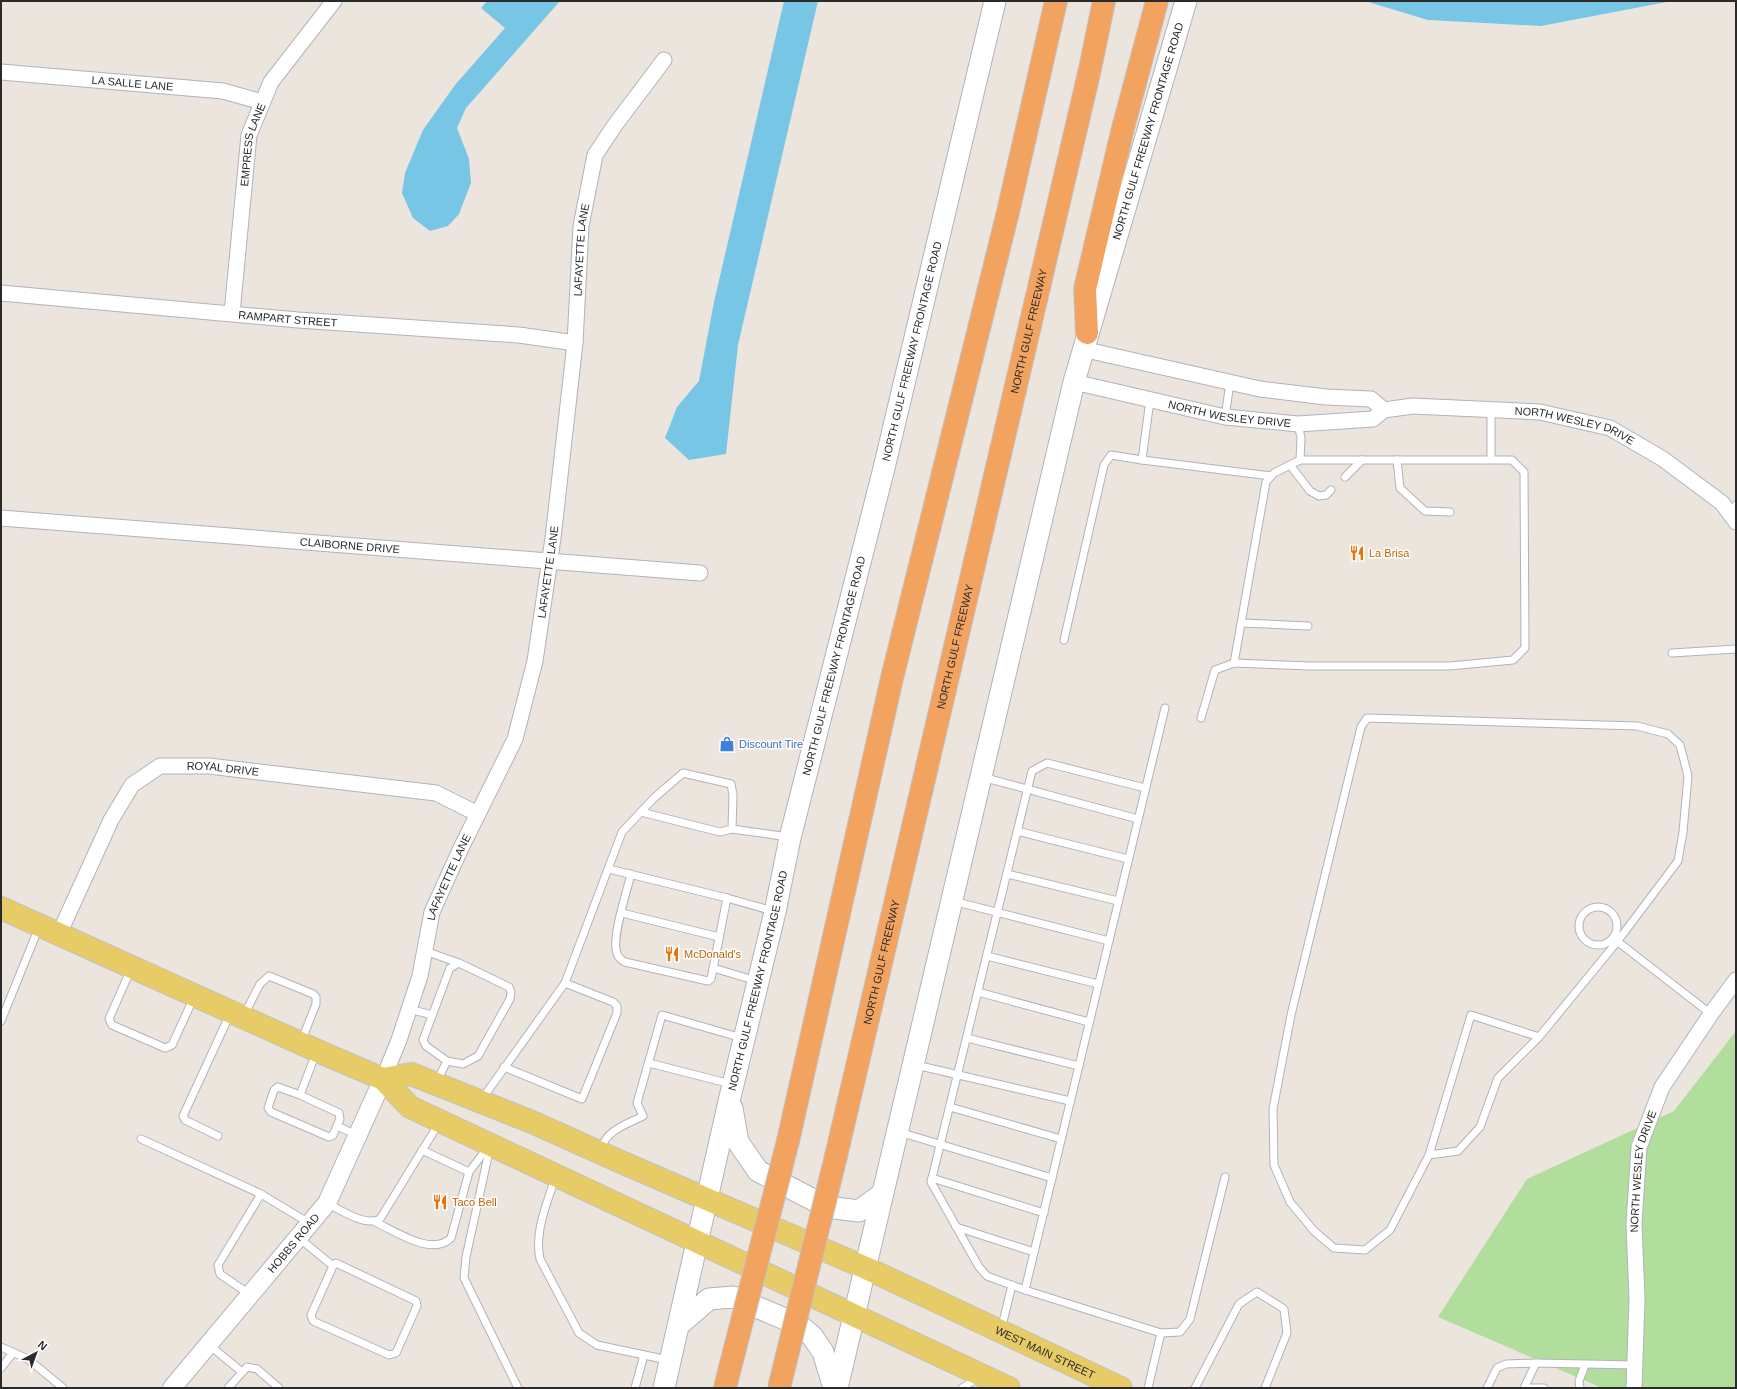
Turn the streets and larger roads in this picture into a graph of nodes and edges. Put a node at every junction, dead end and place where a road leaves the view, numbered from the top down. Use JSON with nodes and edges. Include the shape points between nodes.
{"nodes":[{"id":1,"x":334,"y":1,"type":"edge"},
{"id":2,"x":1050,"y":1,"type":"edge"},
{"id":3,"x":1056,"y":1,"type":"edge"},
{"id":4,"x":1104,"y":1,"type":"edge"},
{"id":5,"x":1157,"y":1,"type":"edge"},
{"id":6,"x":1186,"y":1,"type":"edge"},
{"id":7,"x":994,"y":5,"type":"edge"},
{"id":8,"x":1052,"y":23,"type":"junction"},
{"id":9,"x":664,"y":60,"type":"dead end"},
{"id":10,"x":1,"y":72,"type":"edge"},
{"id":11,"x":262,"y":102,"type":"junction"},
{"id":12,"x":1,"y":293,"type":"edge"},
{"id":13,"x":232,"y":313,"type":"junction"},
{"id":14,"x":1085,"y":341,"type":"junction"},
{"id":15,"x":575,"y":343,"type":"junction"},
{"id":16,"x":1074,"y":382,"type":"junction"},
{"id":17,"x":1384,"y":410,"type":"junction"},
{"id":18,"x":1734,"y":513,"type":"edge"},
{"id":19,"x":1,"y":518,"type":"edge"},
{"id":20,"x":549,"y":561,"type":"junction"},
{"id":21,"x":700,"y":573,"type":"dead end"},
{"id":22,"x":478,"y":814,"type":"junction"},
{"id":23,"x":1,"y":908,"type":"edge"},
{"id":24,"x":49,"y":929,"type":"junction"},
{"id":25,"x":1736,"y":980,"type":"edge"},
{"id":26,"x":383,"y":1079,"type":"junction"},
{"id":27,"x":732,"y":1091,"type":"junction"},
{"id":28,"x":882,"y":1194,"type":"junction"},
{"id":29,"x":702,"y":1197,"type":"junction"},
{"id":30,"x":697,"y":1241,"type":"junction"},
{"id":31,"x":866,"y":1268,"type":"junction"},
{"id":32,"x":854,"y":1315,"type":"junction"},
{"id":33,"x":680,"y":1324,"type":"junction"},
{"id":34,"x":727,"y":1378,"type":"edge"},
{"id":35,"x":172,"y":1388,"type":"edge"},
{"id":36,"x":664,"y":1388,"type":"edge"},
{"id":37,"x":779,"y":1388,"type":"edge"},
{"id":38,"x":834,"y":1388,"type":"edge"},
{"id":39,"x":837,"y":1388,"type":"edge"},
{"id":40,"x":1009,"y":1388,"type":"edge"},
{"id":41,"x":1121,"y":1388,"type":"edge"},
{"id":42,"x":1634,"y":1388,"type":"edge"}],
"edges":[{"from":1,"to":11,"type":"street","name":"EMPRESS LANE","via":[[271,82]]},
{"from":2,"to":8,"type":"highway"},
{"from":3,"to":8,"type":"highway"},
{"from":4,"to":37,"type":"highway","name":"NORTH GULF FREEWAY","bridge":true,"via":[[836,1156]]},
{"from":5,"to":14,"type":"highway","via":[[1122,132],[1085,288]]},
{"from":6,"to":14,"type":"main road","name":"NORTH GULF FREEWAY FRONTAGE ROAD"},
{"from":7,"to":27,"type":"main road","name":"NORTH GULF FREEWAY FRONTAGE ROAD","via":[[884,468],[790,838],[776,912]]},
{"from":8,"to":34,"type":"highway","bridge":true,"via":[[1008,212],[892,678],[788,1141]]},
{"from":9,"to":15,"type":"street","name":"LAFAYETTE LANE","via":[[595,155],[581,226]]},
{"from":10,"to":11,"type":"street","name":"LA SALLE LANE","via":[[223,91]]},
{"from":11,"to":13,"type":"street","name":"EMPRESS LANE","via":[[249,135]]},
{"from":12,"to":13,"type":"street","name":"RAMPART STREET"},
{"from":13,"to":15,"type":"street","name":"RAMPART STREET","via":[[519,335]]},
{"from":14,"to":16,"type":"main road","name":"NORTH GULF FREEWAY FRONTAGE ROAD"},
{"from":14,"to":17,"type":"street","via":[[1230,383],[1326,397],[1371,399]]},
{"from":15,"to":20,"type":"street","name":"LAFAYETTE LANE"},
{"from":16,"to":17,"type":"street","name":"NORTH WESLEY DRIVE","via":[[1225,417],[1298,424],[1373,419]]},
{"from":16,"to":28,"type":"main road","name":"NORTH GULF FREEWAY FRONTAGE ROAD"},
{"from":17,"to":18,"type":"street","name":"NORTH WESLEY DRIVE","via":[[1414,406],[1540,412],[1610,428],[1663,459]]},
{"from":19,"to":20,"type":"street","name":"CLAIBORNE DRIVE"},
{"from":20,"to":21,"type":"street","name":"CLAIBORNE DRIVE"},
{"from":20,"to":22,"type":"street","name":"LAFAYETTE LANE","via":[[535,661],[515,739]]},
{"from":22,"to":24,"type":"street","name":"ROYAL DRIVE","via":[[436,793],[210,766],[160,766],[132,785]]},
{"from":22,"to":26,"type":"street","name":"LAFAYETTE LANE","via":[[432,912],[420,976]]},
{"from":23,"to":24,"type":"main road"},
{"from":24,"to":26,"type":"main road"},
{"from":25,"to":42,"type":"street","name":"NORTH WESLEY DRIVE","via":[[1662,1087],[1639,1147],[1634,1224],[1637,1299]]},
{"from":26,"to":29,"type":"main road","name":"WEST MAIN STREET","via":[[411,1074],[532,1122]]},
{"from":26,"to":30,"type":"main road","via":[[410,1107]]},
{"from":26,"to":35,"type":"street","name":"HOBBS ROAD","via":[[327,1203]]},
{"from":27,"to":28,"type":"main road","via":[[738,1142],[758,1171],[827,1207],[859,1212]]},
{"from":27,"to":29,"type":"main road","name":"NORTH GULF FREEWAY FRONTAGE ROAD"},
{"from":28,"to":31,"type":"main road","name":"NORTH GULF FREEWAY FRONTAGE ROAD"},
{"from":29,"to":30,"type":"main road","name":"NORTH GULF FREEWAY FRONTAGE ROAD"},
{"from":29,"to":31,"type":"main road","name":"WEST MAIN STREET"},
{"from":30,"to":32,"type":"main road"},
{"from":30,"to":33,"type":"main road","name":"NORTH GULF FREEWAY FRONTAGE ROAD"},
{"from":31,"to":32,"type":"main road","name":"NORTH GULF FREEWAY FRONTAGE ROAD"},
{"from":31,"to":41,"type":"main road","name":"WEST MAIN STREET"},
{"from":32,"to":39,"type":"main road","name":"NORTH GULF FREEWAY FRONTAGE ROAD"},
{"from":32,"to":40,"type":"main road"},
{"from":33,"to":36,"type":"main road","name":"NORTH GULF FREEWAY FRONTAGE ROAD"},
{"from":33,"to":38,"type":"main road","via":[[709,1299],[733,1297],[799,1325],[812,1336],[823,1352]]}]}
